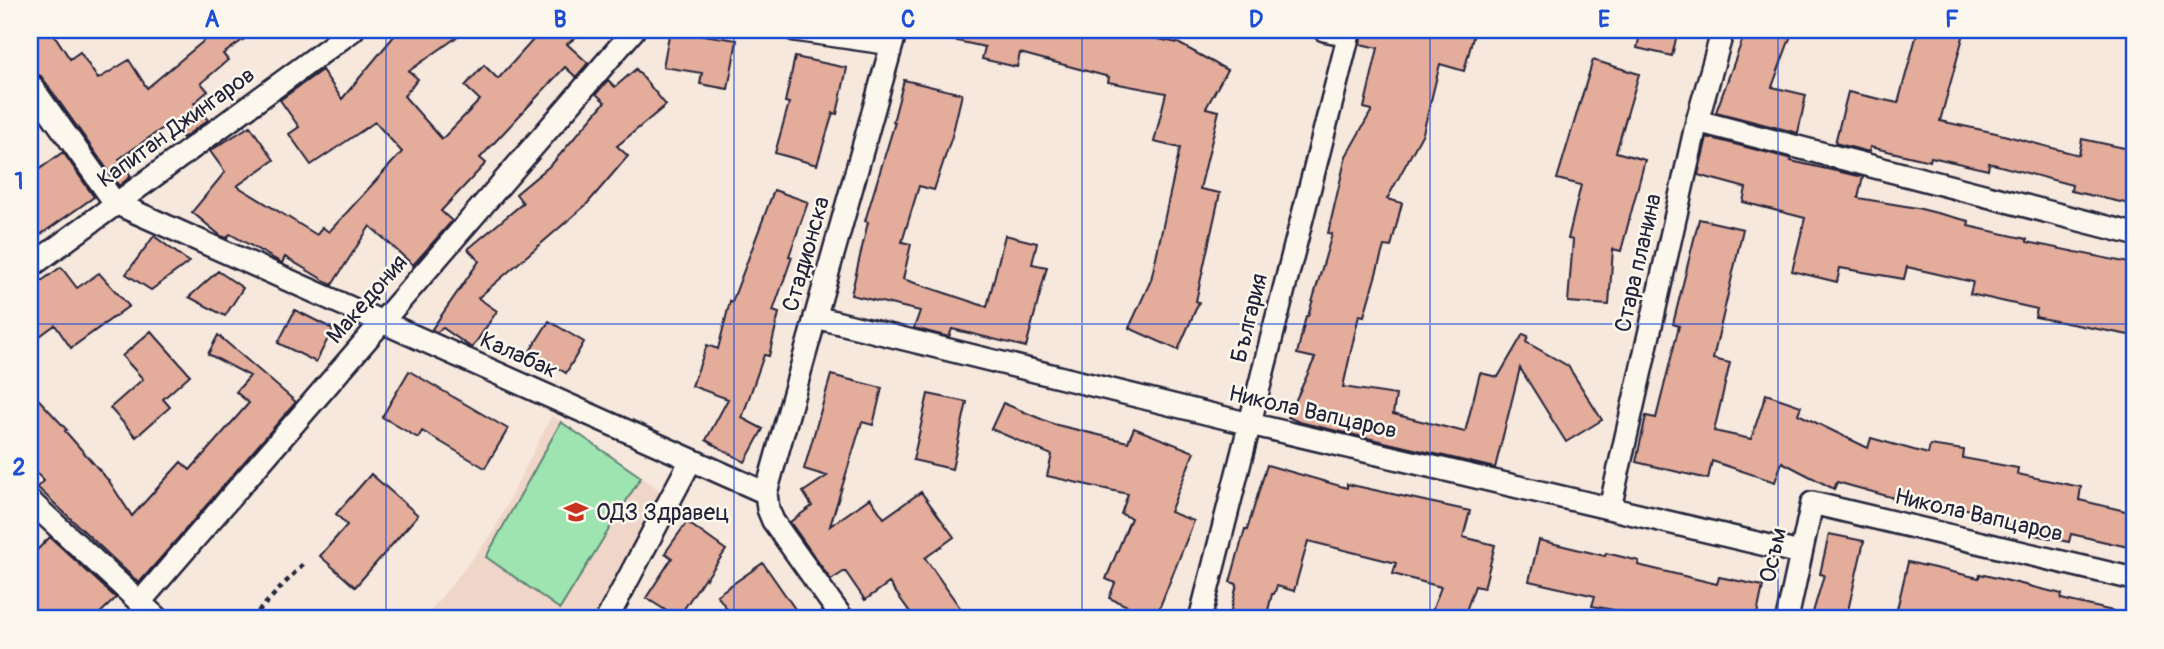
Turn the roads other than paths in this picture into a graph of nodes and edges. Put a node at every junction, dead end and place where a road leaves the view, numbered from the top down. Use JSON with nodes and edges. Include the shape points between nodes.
{"nodes":[{"id":1,"x":354,"y":30,"type":"edge"},
{"id":2,"x":634,"y":30,"type":"edge"},
{"id":3,"x":795,"y":30,"type":"edge"},
{"id":4,"x":1324,"y":30,"type":"edge"},
{"id":5,"x":1723,"y":30,"type":"edge"},
{"id":6,"x":1349,"y":32,"type":"edge"},
{"id":7,"x":894,"y":37,"type":"edge"},
{"id":8,"x":30,"y":84,"type":"edge"},
{"id":9,"x":1698,"y":121,"type":"junction"},
{"id":10,"x":115,"y":203,"type":"junction"},
{"id":11,"x":2134,"y":234,"type":"edge"},
{"id":12,"x":34,"y":256,"type":"edge"},
{"id":13,"x":815,"y":317,"type":"junction"},
{"id":14,"x":382,"y":322,"type":"junction"},
{"id":15,"x":1250,"y":424,"type":"junction"},
{"id":16,"x":691,"y":460,"type":"junction"},
{"id":17,"x":766,"y":493,"type":"junction"},
{"id":18,"x":30,"y":501,"type":"edge"},
{"id":19,"x":1812,"y":503,"type":"joint"},
{"id":20,"x":1610,"y":508,"type":"junction"},
{"id":21,"x":1800,"y":553,"type":"junction"},
{"id":22,"x":2134,"y":579,"type":"edge"},
{"id":23,"x":140,"y":602,"type":"junction"},
{"id":24,"x":158,"y":619,"type":"edge"},
{"id":25,"x":607,"y":619,"type":"edge"},
{"id":26,"x":843,"y":619,"type":"edge"},
{"id":27,"x":1200,"y":619,"type":"edge"},
{"id":28,"x":1787,"y":619,"type":"edge"}],
"edges":[{"from":1,"to":10,"type":"street","name":"Капитан Джингаров"},
{"from":2,"to":14,"type":"street","name":"Македония"},
{"from":3,"to":7,"type":"street"},
{"from":4,"to":6,"type":"street"},
{"from":5,"to":9,"type":"street","name":"Стара планина"},
{"from":6,"to":15,"type":"street","name":"България"},
{"from":7,"to":13,"type":"street","name":"Стадионска"},
{"from":8,"to":10,"type":"street"},
{"from":9,"to":11,"type":"street"},
{"from":9,"to":20,"type":"street","name":"Стара планина"},
{"from":10,"to":12,"type":"street","name":"Капитан Джингаров"},
{"from":10,"to":14,"type":"street","name":"Калабак"},
{"from":13,"to":15,"type":"street","name":"Никола Вапцаров"},
{"from":13,"to":17,"type":"street","name":"Стадионска"},
{"from":14,"to":16,"type":"street","name":"Калабак"},
{"from":14,"to":23,"type":"street","name":"Македония"},
{"from":15,"to":20,"type":"street","name":"Никола Вапцаров"},
{"from":15,"to":27,"type":"street","name":"България"},
{"from":16,"to":17,"type":"street","name":"Калабак"},
{"from":16,"to":25,"type":"street"},
{"from":17,"to":26,"type":"street","via":[[773,521]]},
{"from":18,"to":23,"type":"street"},
{"from":19,"to":21,"type":"street","name":"Осъм"},
{"from":19,"to":22,"type":"street","name":"Никола Вапцаров"},
{"from":20,"to":21,"type":"street","name":"Никола Вапцаров"},
{"from":21,"to":28,"type":"street","name":"Осъм"},
{"from":23,"to":24,"type":"street"}]}
